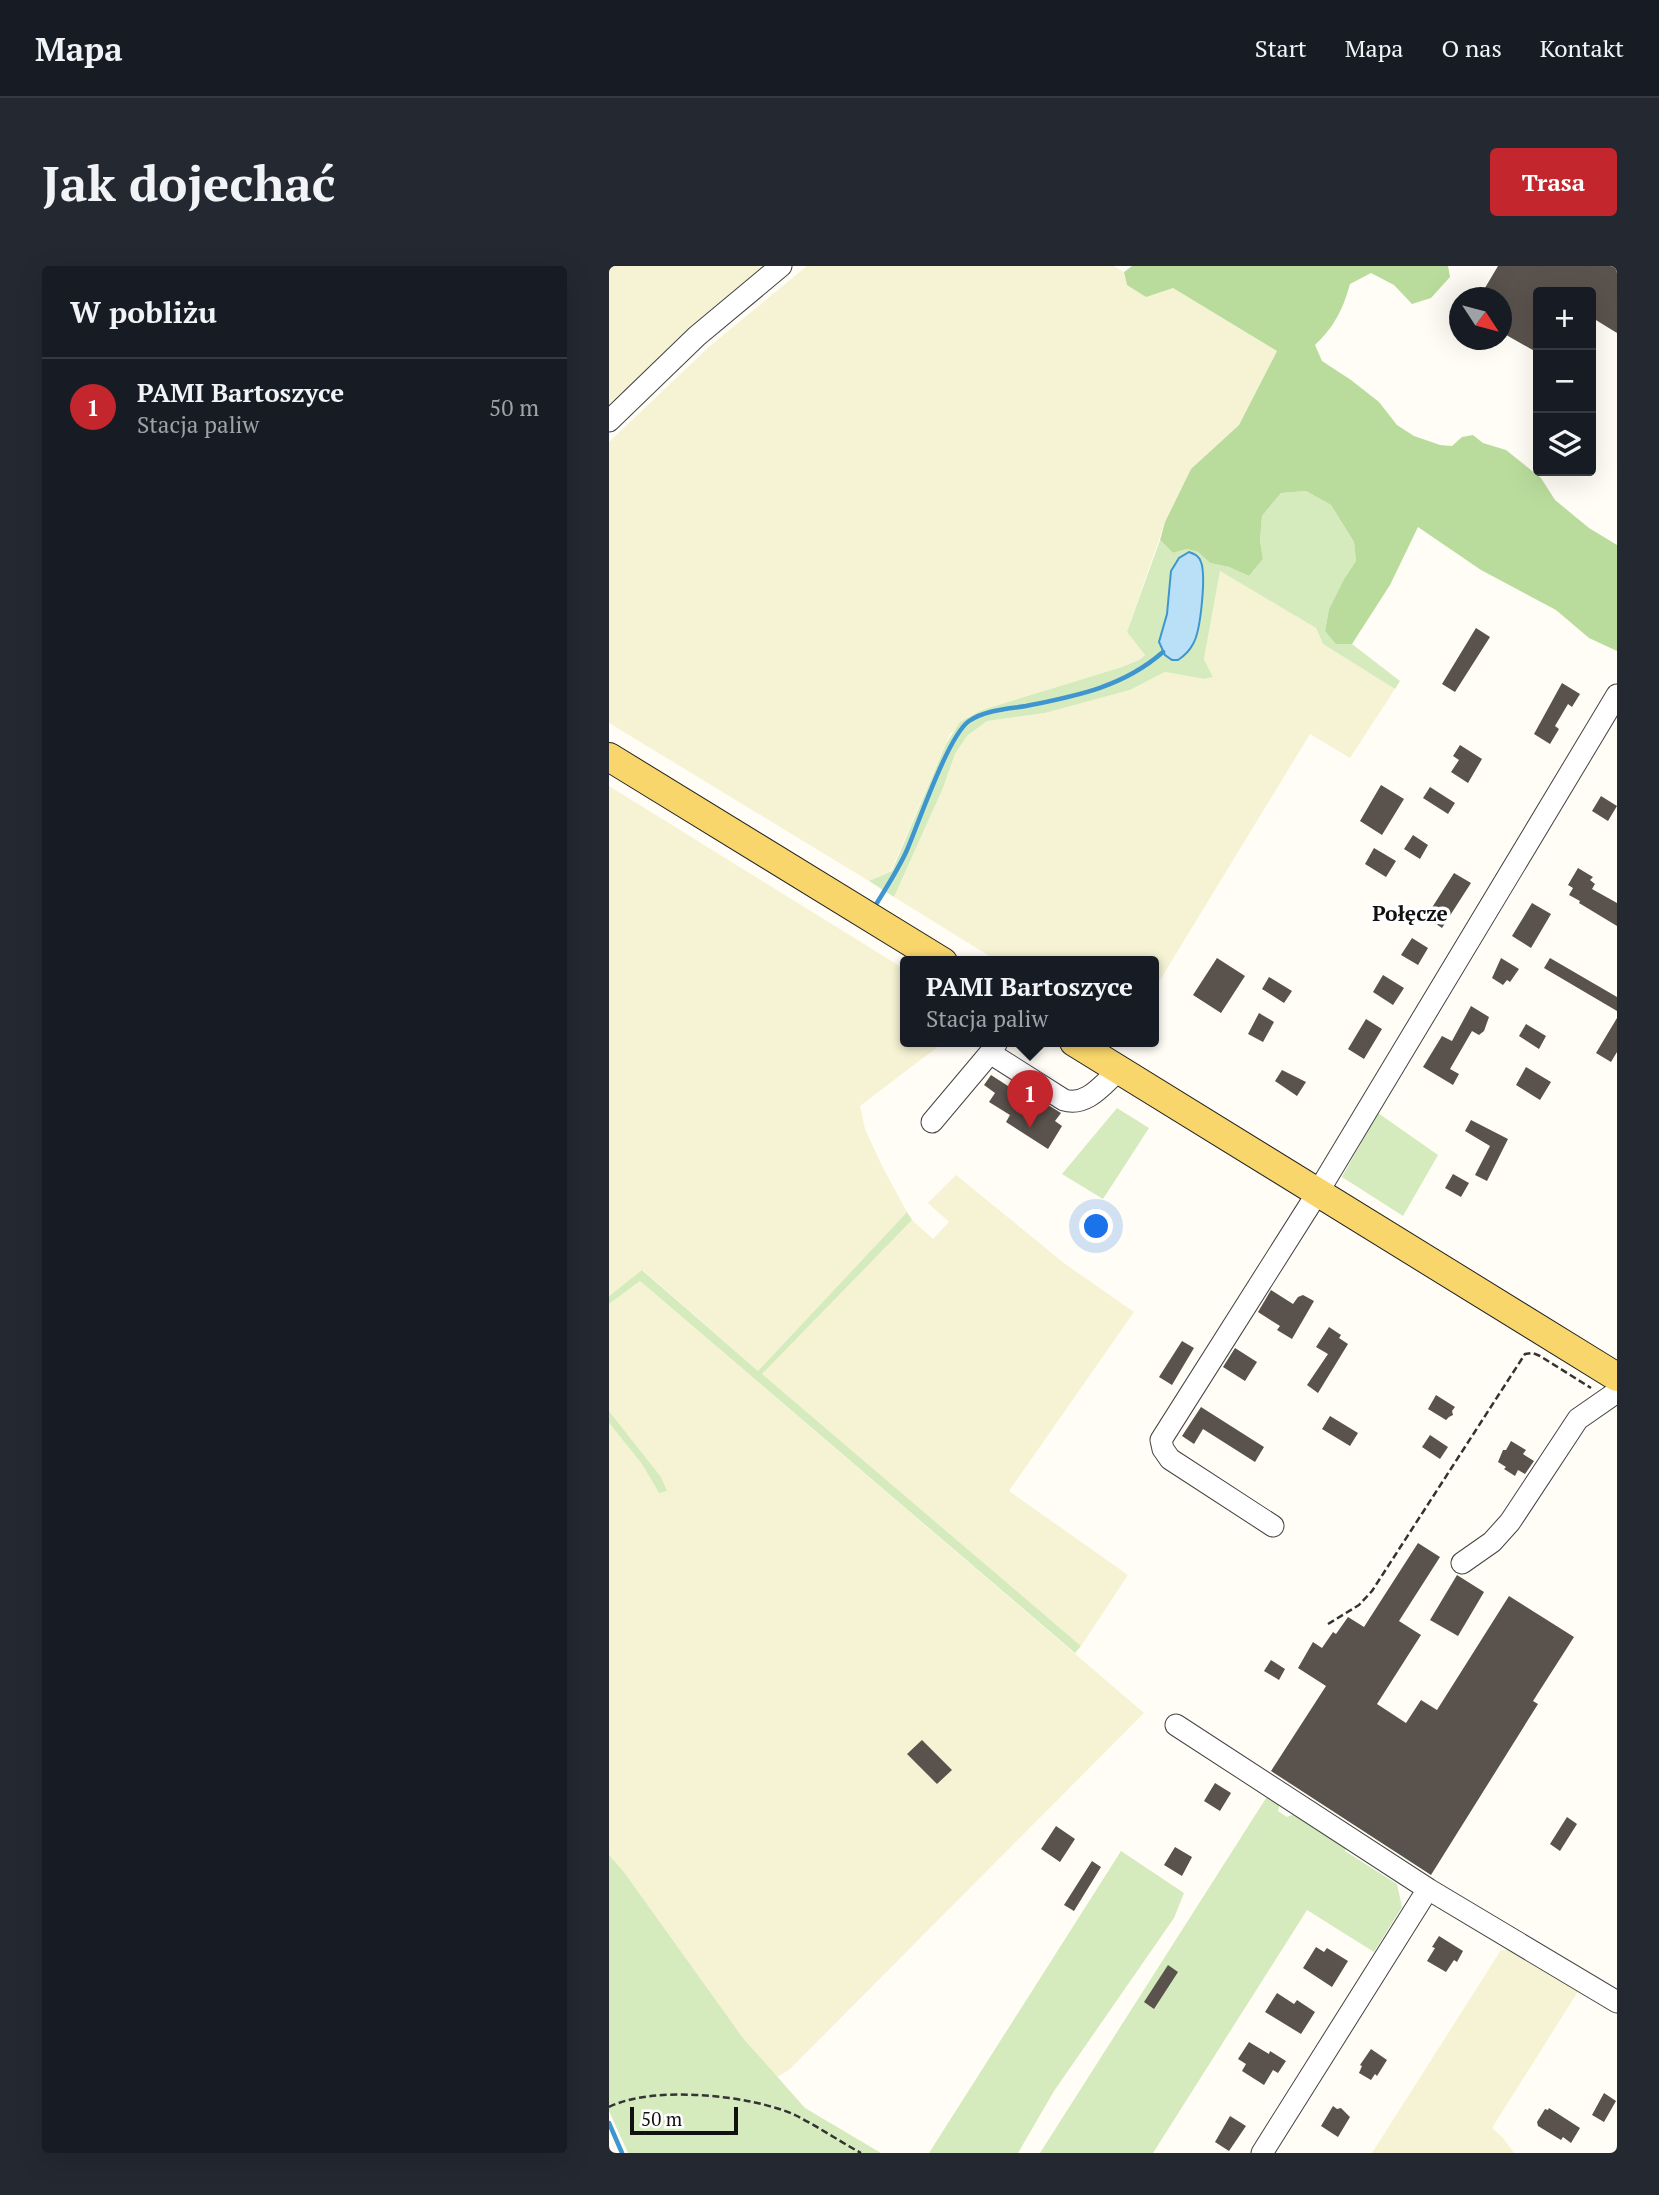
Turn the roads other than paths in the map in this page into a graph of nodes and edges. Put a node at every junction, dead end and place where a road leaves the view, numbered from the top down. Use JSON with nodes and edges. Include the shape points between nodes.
{"nodes":[{"id":1,"x":781,"y":266,"type":"edge"},
{"id":2,"x":609,"y":421,"type":"edge"},
{"id":3,"x":1617,"y":695,"type":"edge"},
{"id":4,"x":609,"y":757,"type":"edge"},
{"id":5,"x":933,"y":956,"type":"edge"},
{"id":6,"x":1082,"y":1047,"type":"edge"},
{"id":7,"x":994,"y":1048,"type":"edge"},
{"id":8,"x":1119,"y":1070,"type":"junction"},
{"id":9,"x":932,"y":1122,"type":"dead end"},
{"id":10,"x":1318,"y":1192,"type":"junction"},
{"id":11,"x":1615,"y":1388,"type":"edge"},
{"id":12,"x":1273,"y":1526,"type":"dead end"},
{"id":13,"x":1462,"y":1563,"type":"dead end"},
{"id":14,"x":1176,"y":1725,"type":"dead end"},
{"id":15,"x":1428,"y":1889,"type":"junction"},
{"id":16,"x":1617,"y":2002,"type":"edge"},
{"id":17,"x":1262,"y":2153,"type":"edge"}],
"edges":[{"from":1,"to":2,"type":"street","via":[[697,336]]},
{"from":3,"to":10,"type":"street"},
{"from":4,"to":5,"type":"main road"},
{"from":6,"to":8,"type":"main road"},
{"from":7,"to":8,"type":"street","via":[[1073,1102],[1092,1095]]},
{"from":7,"to":9,"type":"street"},
{"from":8,"to":10,"type":"main road"},
{"from":10,"to":11,"type":"main road"},
{"from":10,"to":12,"type":"street","via":[[1161,1440],[1170,1459]]},
{"from":11,"to":13,"type":"street","via":[[1579,1419],[1510,1522],[1492,1542]]},
{"from":14,"to":15,"type":"street"},
{"from":15,"to":16,"type":"street"},
{"from":15,"to":17,"type":"street"}]}
